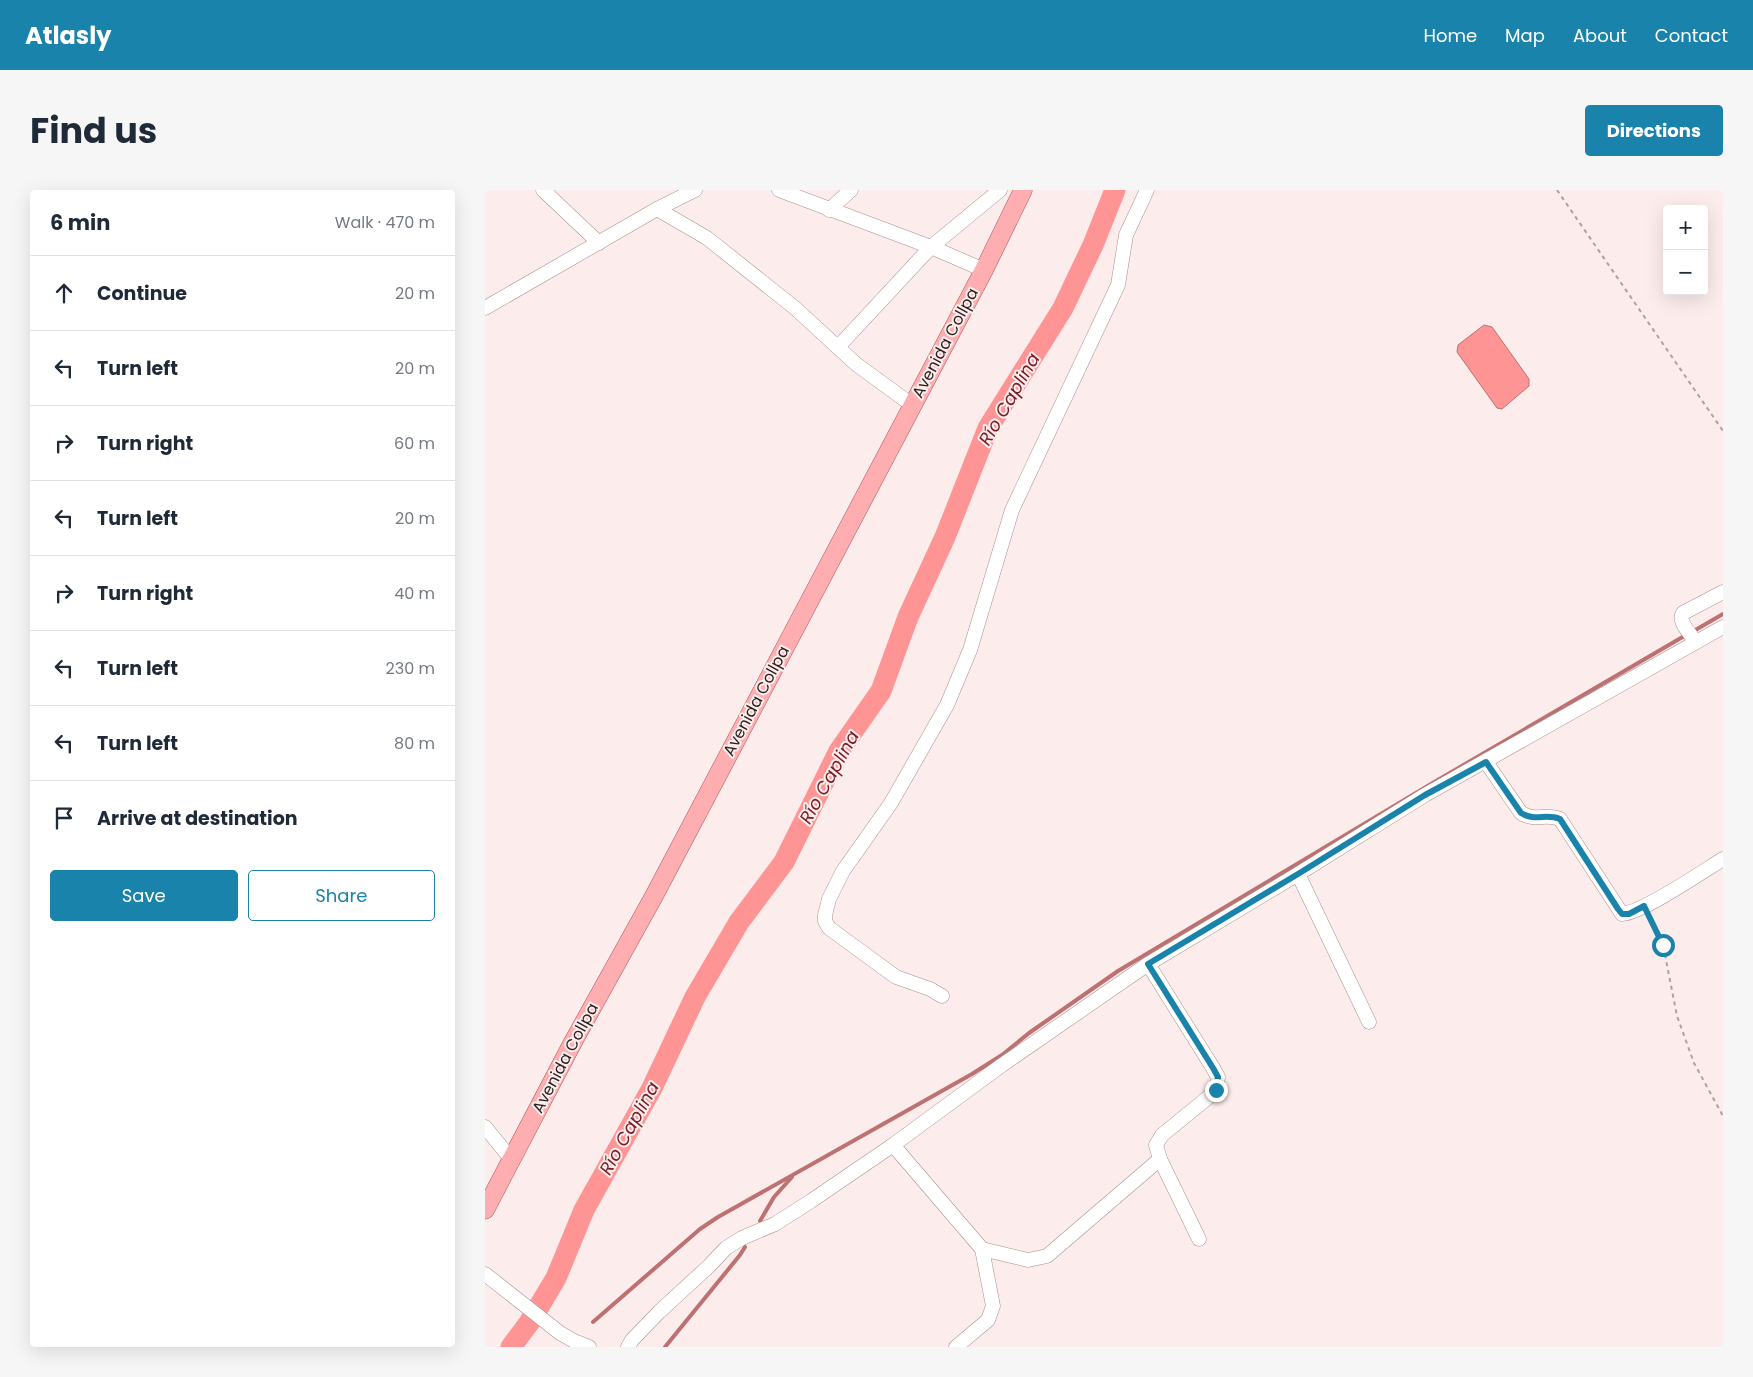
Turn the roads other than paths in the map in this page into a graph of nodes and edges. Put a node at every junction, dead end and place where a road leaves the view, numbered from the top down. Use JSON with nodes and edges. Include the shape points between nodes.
{"nodes":[{"id":1,"x":543,"y":190,"type":"edge"},
{"id":2,"x":695,"y":190,"type":"edge"},
{"id":3,"x":779,"y":190,"type":"edge"},
{"id":4,"x":851,"y":190,"type":"edge"},
{"id":5,"x":1000,"y":190,"type":"edge"},
{"id":6,"x":1023,"y":190,"type":"edge"},
{"id":7,"x":1147,"y":190,"type":"edge"},
{"id":8,"x":657,"y":209,"type":"junction"},
{"id":9,"x":829,"y":210,"type":"junction"},
{"id":10,"x":599,"y":243,"type":"junction"},
{"id":11,"x":931,"y":247,"type":"junction"},
{"id":12,"x":984,"y":270,"type":"junction"},
{"id":13,"x":485,"y":308,"type":"edge"},
{"id":14,"x":838,"y":347,"type":"junction"},
{"id":15,"x":912,"y":405,"type":"junction"},
{"id":16,"x":1723,"y":592,"type":"edge"},
{"id":17,"x":1723,"y":627,"type":"edge"},
{"id":18,"x":1691,"y":634,"type":"junction"},
{"id":19,"x":1486,"y":762,"type":"junction"},
{"id":20,"x":1723,"y":859,"type":"edge"},
{"id":21,"x":1298,"y":874,"type":"junction"},
{"id":22,"x":1148,"y":964,"type":"junction"},
{"id":23,"x":942,"y":996,"type":"dead end"},
{"id":24,"x":1369,"y":1022,"type":"dead end"},
{"id":25,"x":485,"y":1128,"type":"edge"},
{"id":26,"x":893,"y":1145,"type":"junction"},
{"id":27,"x":1160,"y":1159,"type":"junction"},
{"id":28,"x":512,"y":1160,"type":"junction"},
{"id":29,"x":485,"y":1210,"type":"edge"},
{"id":30,"x":1199,"y":1239,"type":"dead end"},
{"id":31,"x":982,"y":1249,"type":"junction"},
{"id":32,"x":485,"y":1274,"type":"edge"},
{"id":33,"x":589,"y":1347,"type":"edge"},
{"id":34,"x":628,"y":1347,"type":"edge"},
{"id":35,"x":957,"y":1347,"type":"edge"}],
"edges":[{"from":1,"to":10,"type":"street"},
{"from":2,"to":8,"type":"street"},
{"from":3,"to":9,"type":"street"},
{"from":4,"to":9,"type":"street"},
{"from":5,"to":11,"type":"street"},
{"from":6,"to":12,"type":"main road","name":"Avenida Collpa"},
{"from":7,"to":23,"type":"street","via":[[1126,235],[1118,285],[1012,510],[970,650],[947,705],[891,804],[843,871],[829,899],[825,915],[829,928],[896,977]]},
{"from":8,"to":10,"type":"street"},
{"from":8,"to":14,"type":"street","via":[[707,238]]},
{"from":9,"to":11,"type":"street"},
{"from":10,"to":13,"type":"street"},
{"from":11,"to":12,"type":"street"},
{"from":11,"to":14,"type":"street"},
{"from":12,"to":15,"type":"main road","name":"Avenida Collpa"},
{"from":14,"to":15,"type":"street"},
{"from":15,"to":28,"type":"main road","name":"Avenida Collpa"},
{"from":16,"to":18,"type":"street","via":[[1683,613],[1681,619]]},
{"from":17,"to":18,"type":"street"},
{"from":18,"to":19,"type":"street"},
{"from":19,"to":20,"type":"street","via":[[1521,813],[1529,818],[1553,816],[1560,819],[1622,914],[1644,906]]},
{"from":19,"to":21,"type":"street","via":[[1425,795]]},
{"from":21,"to":22,"type":"street"},
{"from":21,"to":24,"type":"street"},
{"from":22,"to":26,"type":"street"},
{"from":22,"to":27,"type":"street","via":[[1218,1077],[1216,1090],[1161,1135],[1156,1145]]},
{"from":25,"to":28,"type":"street"},
{"from":26,"to":31,"type":"street"},
{"from":26,"to":34,"type":"street","via":[[775,1224],[726,1248],[659,1312]]},
{"from":27,"to":30,"type":"street"},
{"from":27,"to":31,"type":"street","via":[[1047,1256],[1028,1260]]},
{"from":28,"to":29,"type":"main road","name":"Avenida Collpa"},
{"from":31,"to":35,"type":"street","via":[[993,1306],[988,1320]]},
{"from":32,"to":33,"type":"street","via":[[573,1341]]}]}
